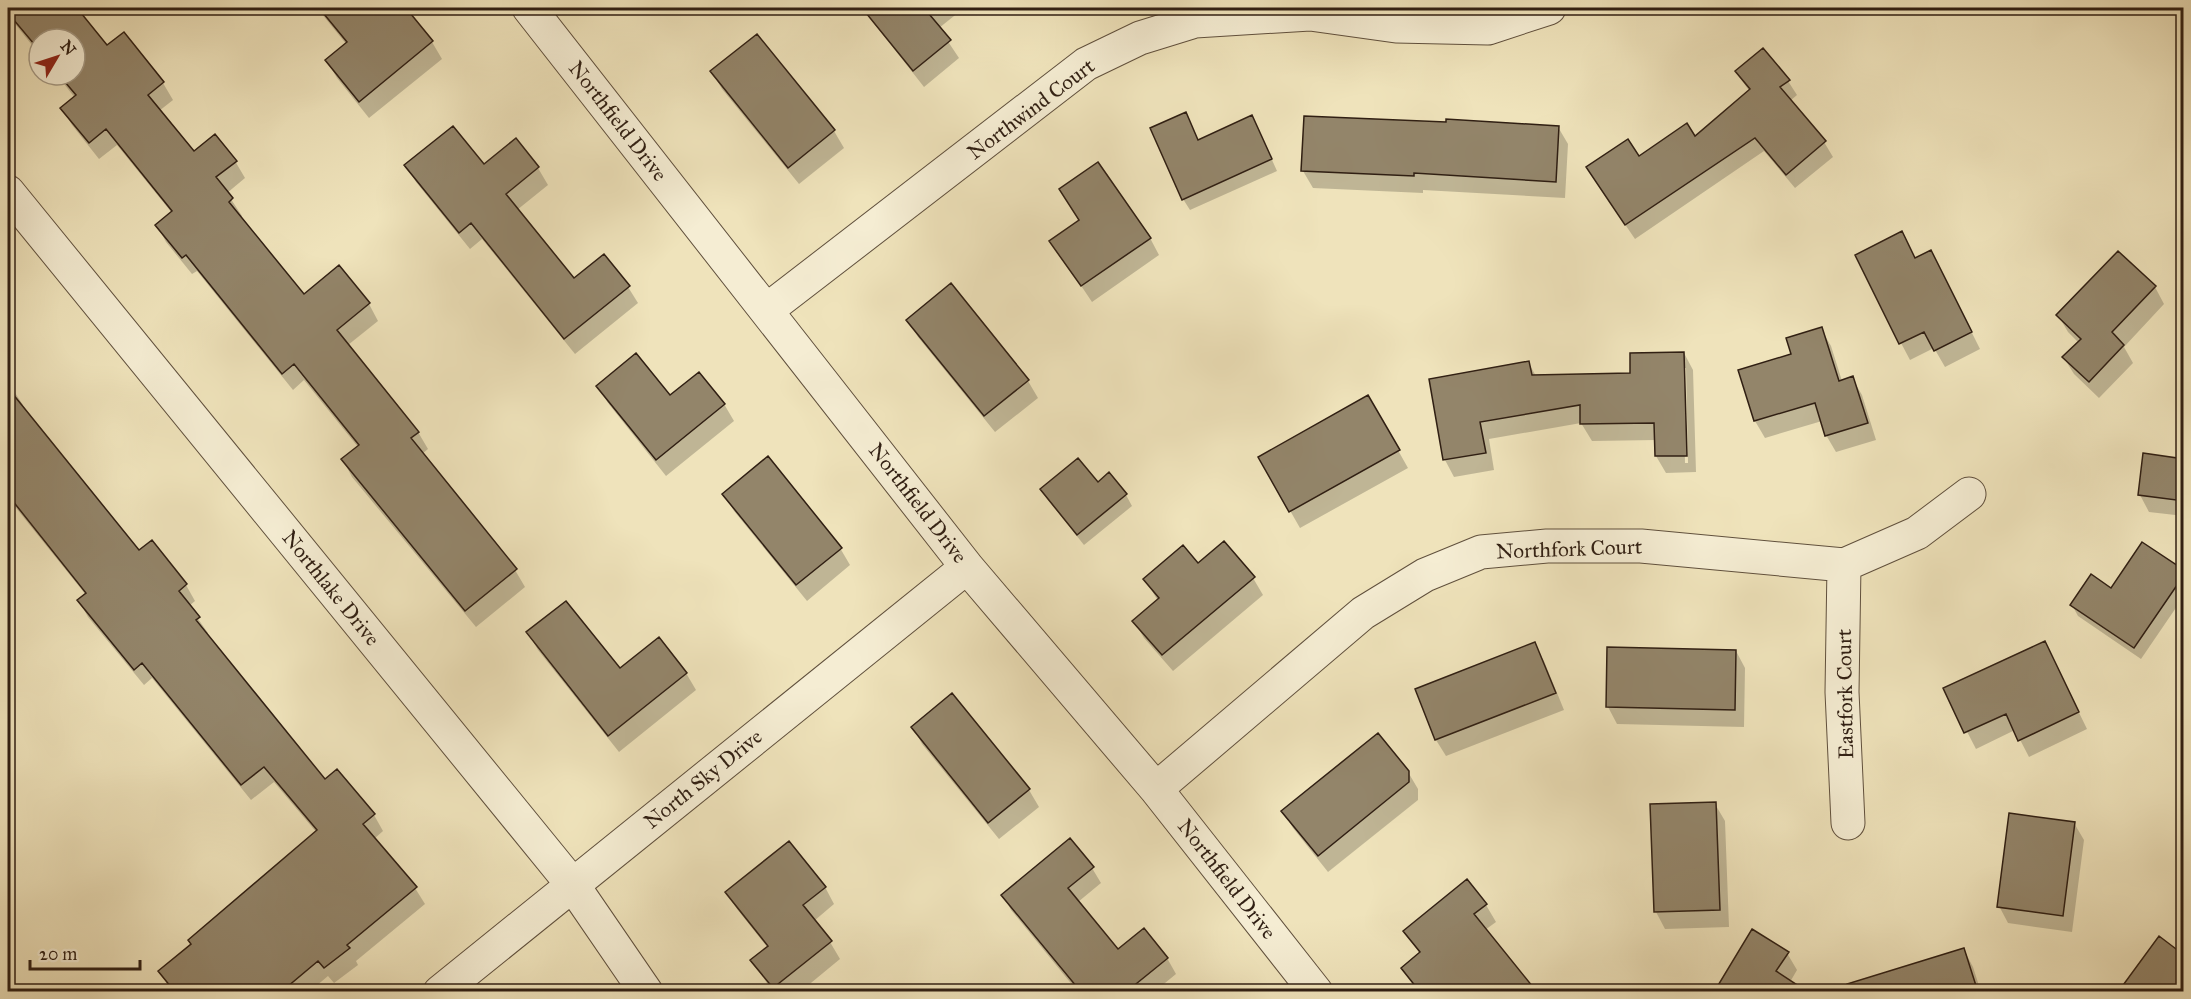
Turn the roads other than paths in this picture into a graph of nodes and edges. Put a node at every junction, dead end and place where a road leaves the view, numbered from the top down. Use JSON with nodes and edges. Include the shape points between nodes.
{"nodes":[{"id":1,"x":529,"y":8,"type":"edge"},
{"id":2,"x":1549,"y":8,"type":"edge"},
{"id":3,"x":8,"y":192,"type":"edge"},
{"id":4,"x":767,"y":310,"type":"junction"},
{"id":5,"x":1969,"y":494,"type":"dead end"},
{"id":6,"x":1844,"y":565,"type":"junction"},
{"id":7,"x":967,"y":567,"type":"junction"},
{"id":8,"x":1155,"y":789,"type":"junction"},
{"id":9,"x":1848,"y":823,"type":"dead end"},
{"id":10,"x":572,"y":884,"type":"junction"},
{"id":11,"x":440,"y":992,"type":"edge"},
{"id":12,"x":645,"y":992,"type":"edge"},
{"id":13,"x":1316,"y":992,"type":"edge"}],
"edges":[{"from":1,"to":4,"type":"street","name":"Northfield Drive"},
{"from":2,"to":4,"type":"street","name":"Northwind Court","via":[[1488,28],[1396,26],[1310,14],[1195,21],[1140,38],[1086,64]]},
{"from":3,"to":10,"type":"street","name":"Northlake Drive"},
{"from":4,"to":7,"type":"street","name":"Northfield Drive"},
{"from":5,"to":6,"type":"street","name":"Northfork Court","via":[[1917,532]]},
{"from":6,"to":8,"type":"street","name":"Northfork Court","via":[[1641,546],[1547,546],[1481,552],[1425,575],[1362,613]]},
{"from":6,"to":9,"type":"street","name":"Eastfork Court","via":[[1842,692]]},
{"from":7,"to":8,"type":"street","name":"Northfield Drive"},
{"from":7,"to":10,"type":"street","name":"North Sky Drive"},
{"from":8,"to":13,"type":"street","name":"Northfield Drive"},
{"from":10,"to":11,"type":"street","name":"North Sky Drive"},
{"from":10,"to":12,"type":"street","name":"Northlake Drive"}]}
